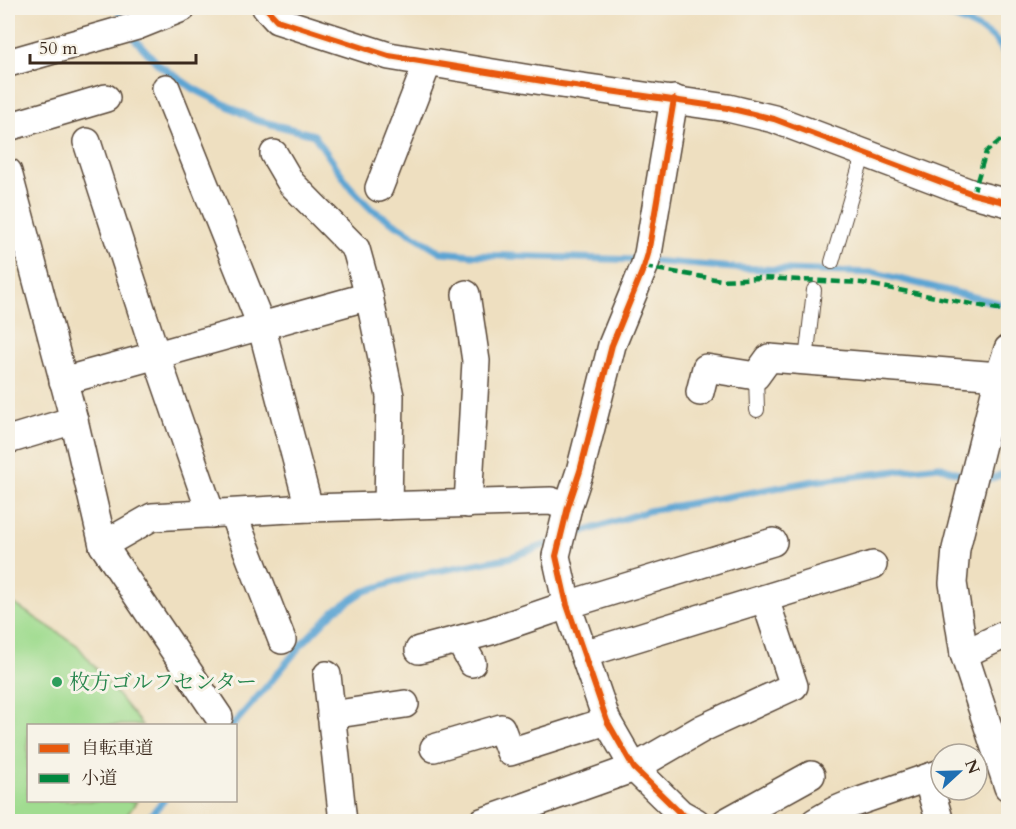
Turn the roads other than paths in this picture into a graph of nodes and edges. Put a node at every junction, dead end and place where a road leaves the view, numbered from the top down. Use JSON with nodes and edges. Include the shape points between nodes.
{"nodes":[{"id":1,"x":182,"y":8,"type":"edge"},
{"id":2,"x":266,"y":8,"type":"edge"},
{"id":3,"x":428,"y":62,"type":"junction"},
{"id":4,"x":8,"y":63,"type":"edge"},
{"id":5,"x":166,"y":88,"type":"dead end"},
{"id":6,"x":106,"y":98,"type":"dead end"},
{"id":7,"x":674,"y":99,"type":"junction"},
{"id":8,"x":8,"y":127,"type":"edge"},
{"id":9,"x":87,"y":142,"type":"dead end"},
{"id":10,"x":864,"y":152,"type":"junction"},
{"id":11,"x":274,"y":154,"type":"dead end"},
{"id":12,"x":9,"y":184,"type":"edge"},
{"id":13,"x":379,"y":189,"type":"dead end"},
{"id":14,"x":1008,"y":203,"type":"edge"},
{"id":15,"x":832,"y":262,"type":"dead end"},
{"id":16,"x":814,"y":290,"type":"dead end"},
{"id":17,"x":466,"y":294,"type":"dead end"},
{"id":18,"x":369,"y":296,"type":"junction"},
{"id":19,"x":261,"y":325,"type":"junction"},
{"id":20,"x":1008,"y":349,"type":"edge"},
{"id":21,"x":156,"y":355,"type":"junction"},
{"id":22,"x":806,"y":361,"type":"junction"},
{"id":23,"x":756,"y":376,"type":"junction"},
{"id":24,"x":999,"y":376,"type":"junction"},
{"id":25,"x":63,"y":381,"type":"junction"},
{"id":26,"x":700,"y":392,"type":"dead end"},
{"id":27,"x":757,"y":410,"type":"dead end"},
{"id":28,"x":74,"y":420,"type":"junction"},
{"id":29,"x":8,"y":440,"type":"edge"},
{"id":30,"x":468,"y":504,"type":"junction"},
{"id":31,"x":388,"y":506,"type":"junction"},
{"id":32,"x":309,"y":508,"type":"junction"},
{"id":33,"x":222,"y":514,"type":"junction"},
{"id":34,"x":563,"y":527,"type":"junction"},
{"id":35,"x":773,"y":542,"type":"dead end"},
{"id":36,"x":103,"y":545,"type":"junction"},
{"id":37,"x":873,"y":565,"type":"dead end"},
{"id":38,"x":765,"y":599,"type":"junction"},
{"id":39,"x":567,"y":605,"type":"junction"},
{"id":40,"x":1008,"y":633,"type":"edge"},
{"id":41,"x":282,"y":640,"type":"dead end"},
{"id":42,"x":419,"y":650,"type":"dead end"},
{"id":43,"x":584,"y":654,"type":"junction"},
{"id":44,"x":964,"y":654,"type":"junction"},
{"id":45,"x":327,"y":675,"type":"dead end"},
{"id":46,"x":405,"y":704,"type":"dead end"},
{"id":47,"x":331,"y":716,"type":"junction"},
{"id":48,"x":219,"y":717,"type":"dead end"},
{"id":49,"x":607,"y":721,"type":"junction"},
{"id":50,"x":434,"y":748,"type":"dead end"},
{"id":51,"x":994,"y":752,"type":"edge"},
{"id":52,"x":634,"y":768,"type":"junction"},
{"id":53,"x":811,"y":775,"type":"dead end"},
{"id":54,"x":929,"y":777,"type":"edge"},
{"id":55,"x":1008,"y":787,"type":"edge"},
{"id":56,"x":937,"y":802,"type":"edge"},
{"id":57,"x":539,"y":813,"type":"edge"},
{"id":58,"x":850,"y":813,"type":"edge"},
{"id":59,"x":343,"y":822,"type":"edge"},
{"id":60,"x":482,"y":822,"type":"edge"},
{"id":61,"x":696,"y":822,"type":"edge"},
{"id":62,"x":726,"y":822,"type":"edge"},
{"id":63,"x":815,"y":822,"type":"edge"},
{"id":64,"x":940,"y":822,"type":"edge"}],
"edges":[{"from":1,"to":4,"type":"street","via":[[137,26]]},
{"from":2,"to":3,"type":"street","via":[[277,20],[389,56]]},
{"from":3,"to":7,"type":"street"},
{"from":3,"to":13,"type":"street"},
{"from":5,"to":19,"type":"street"},
{"from":6,"to":8,"type":"street"},
{"from":7,"to":10,"type":"street","via":[[774,119]]},
{"from":7,"to":34,"type":"street","via":[[648,254],[612,345]]},
{"from":9,"to":21,"type":"street"},
{"from":10,"to":14,"type":"street","via":[[973,194]]},
{"from":10,"to":15,"type":"lane"},
{"from":11,"to":18,"type":"street","via":[[291,183],[356,249]]},
{"from":12,"to":25,"type":"street"},
{"from":16,"to":22,"type":"lane"},
{"from":17,"to":30,"type":"street","via":[[477,361]]},
{"from":18,"to":19,"type":"street"},
{"from":18,"to":31,"type":"street","via":[[390,396]]},
{"from":19,"to":21,"type":"street"},
{"from":19,"to":32,"type":"street"},
{"from":20,"to":24,"type":"street"},
{"from":21,"to":25,"type":"street"},
{"from":21,"to":33,"type":"street"},
{"from":22,"to":23,"type":"street","via":[[769,358]]},
{"from":22,"to":24,"type":"street"},
{"from":23,"to":26,"type":"street","via":[[706,368]]},
{"from":23,"to":27,"type":"lane"},
{"from":24,"to":44,"type":"street","via":[[956,549],[953,584]]},
{"from":25,"to":28,"type":"street"},
{"from":28,"to":29,"type":"street"},
{"from":28,"to":36,"type":"street"},
{"from":30,"to":31,"type":"street"},
{"from":30,"to":34,"type":"street","via":[[550,501]]},
{"from":31,"to":32,"type":"street"},
{"from":32,"to":33,"type":"street"},
{"from":33,"to":36,"type":"street","via":[[152,518]]},
{"from":33,"to":41,"type":"street"},
{"from":34,"to":39,"type":"street","via":[[556,556]]},
{"from":35,"to":39,"type":"street"},
{"from":36,"to":48,"type":"street"},
{"from":37,"to":38,"type":"street"},
{"from":38,"to":43,"type":"street"},
{"from":38,"to":52,"type":"street","via":[[794,686],[703,728]]},
{"from":39,"to":42,"type":"street","via":[[491,632],[466,651]]},
{"from":39,"to":43,"type":"street"},
{"from":40,"to":44,"type":"street"},
{"from":43,"to":49,"type":"street"},
{"from":44,"to":51,"type":"street"},
{"from":45,"to":47,"type":"street"},
{"from":46,"to":47,"type":"street"},
{"from":47,"to":59,"type":"street"},
{"from":49,"to":50,"type":"street","via":[[510,752],[501,728]]},
{"from":49,"to":52,"type":"street"},
{"from":51,"to":55,"type":"street"},
{"from":52,"to":57,"type":"street"},
{"from":52,"to":61,"type":"street","via":[[680,813]]},
{"from":53,"to":62,"type":"street"},
{"from":54,"to":58,"type":"street"},
{"from":56,"to":64,"type":"street"},
{"from":57,"to":60,"type":"street"},
{"from":58,"to":63,"type":"street","via":[[834,810]]}]}
